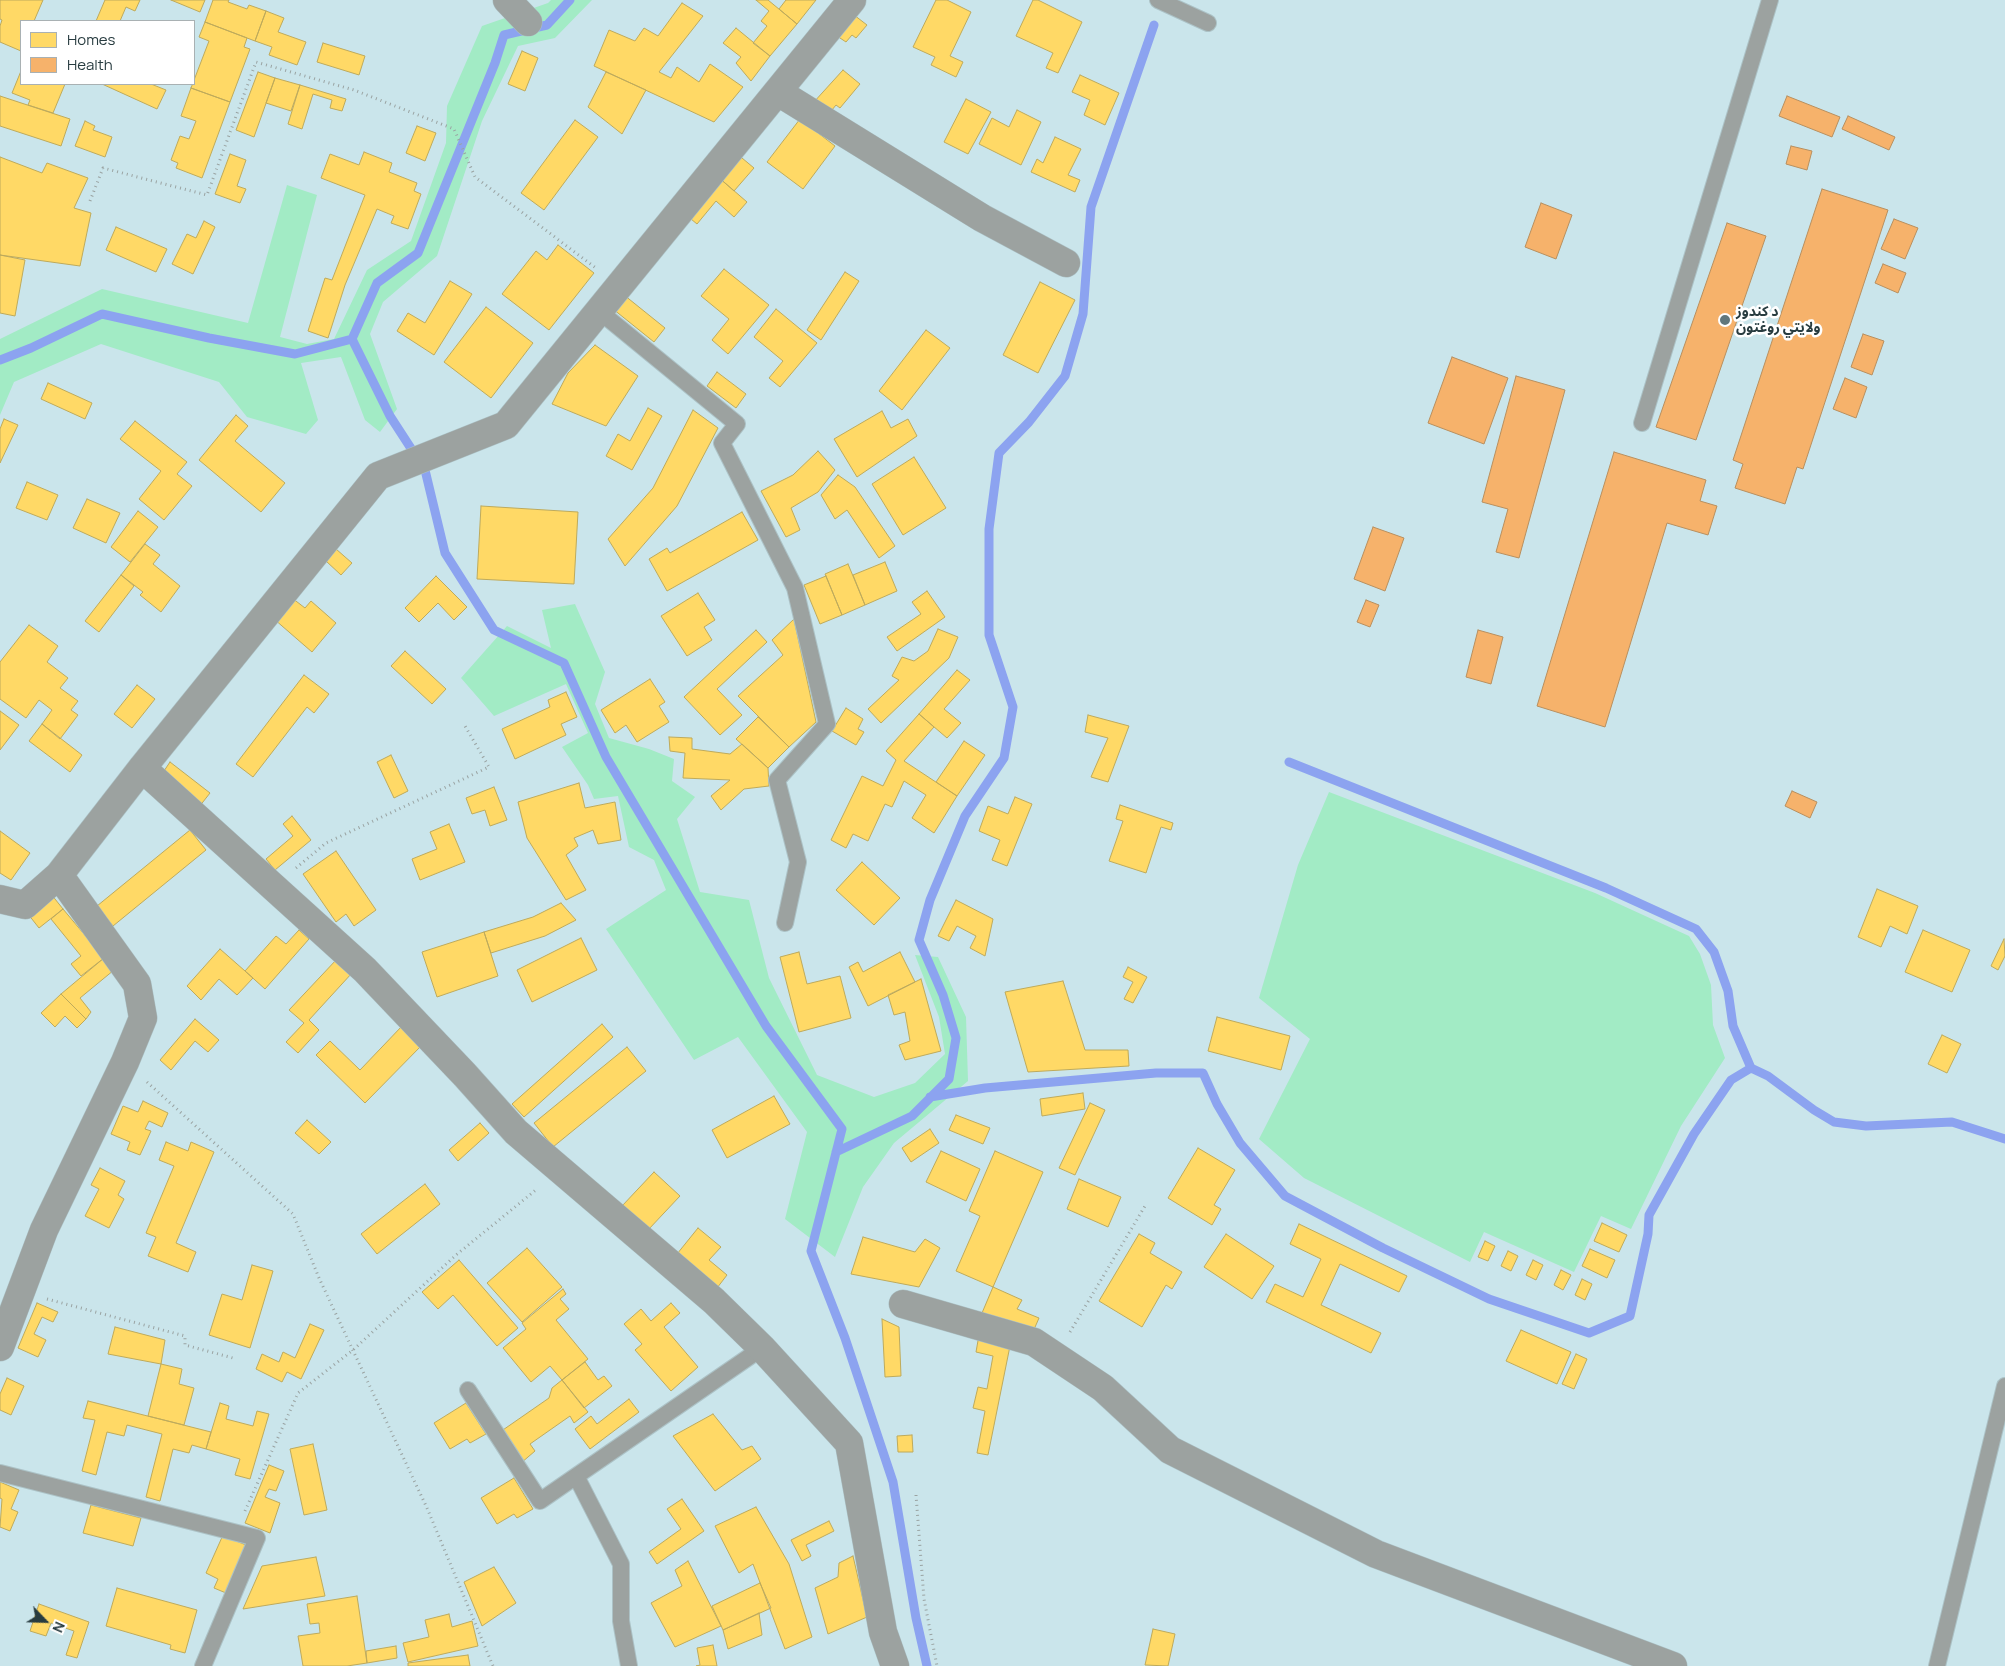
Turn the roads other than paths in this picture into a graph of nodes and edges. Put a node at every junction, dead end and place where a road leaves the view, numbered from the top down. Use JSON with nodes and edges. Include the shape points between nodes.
{"nodes":[{"id":1,"x":507,"y":0,"type":"edge"},
{"id":2,"x":852,"y":0,"type":"edge"},
{"id":3,"x":1158,"y":0,"type":"edge"},
{"id":4,"x":1770,"y":0,"type":"edge"},
{"id":5,"x":528,"y":22,"type":"dead end"},
{"id":6,"x":1208,"y":23,"type":"dead end"},
{"id":7,"x":778,"y":92,"type":"junction"},
{"id":8,"x":1066,"y":263,"type":"dead end"},
{"id":9,"x":599,"y":311,"type":"junction"},
{"id":10,"x":1642,"y":422,"type":"dead end"},
{"id":11,"x":142,"y":768,"type":"junction"},
{"id":12,"x":59,"y":875,"type":"junction"},
{"id":13,"x":0,"y":899,"type":"edge"},
{"id":14,"x":785,"y":924,"type":"dead end"},
{"id":15,"x":903,"y":1304,"type":"dead end"},
{"id":16,"x":0,"y":1347,"type":"edge"},
{"id":17,"x":762,"y":1348,"type":"junction"},
{"id":18,"x":2005,"y":1386,"type":"edge"},
{"id":19,"x":468,"y":1390,"type":"dead end"},
{"id":20,"x":0,"y":1473,"type":"edge"},
{"id":21,"x":576,"y":1476,"type":"junction"},
{"id":22,"x":203,"y":1666,"type":"edge"},
{"id":23,"x":629,"y":1666,"type":"edge"},
{"id":24,"x":895,"y":1666,"type":"edge"},
{"id":25,"x":1673,"y":1666,"type":"edge"},
{"id":26,"x":1938,"y":1666,"type":"edge"}],
"edges":[{"from":1,"to":5,"type":"street"},
{"from":2,"to":7,"type":"street"},
{"from":3,"to":6,"type":"lane"},
{"from":4,"to":10,"type":"lane"},
{"from":7,"to":8,"type":"street","via":[[982,218]]},
{"from":7,"to":9,"type":"street"},
{"from":9,"to":11,"type":"street","via":[[506,425],[378,476]]},
{"from":9,"to":14,"type":"lane","via":[[738,424],[722,443],[795,588],[827,724],[777,780],[798,862]]},
{"from":11,"to":12,"type":"street"},
{"from":11,"to":17,"type":"street","via":[[365,970],[516,1132],[714,1301]]},
{"from":12,"to":13,"type":"street","via":[[25,905]]},
{"from":12,"to":16,"type":"street","via":[[137,984],[143,1018],[44,1230]]},
{"from":15,"to":25,"type":"street","via":[[1034,1342],[1103,1388],[1170,1450],[1376,1554]]},
{"from":17,"to":21,"type":"lane"},
{"from":17,"to":24,"type":"street","via":[[849,1443],[883,1632]]},
{"from":18,"to":26,"type":"lane"},
{"from":19,"to":21,"type":"lane","via":[[540,1501]]},
{"from":20,"to":22,"type":"lane","via":[[257,1538]]},
{"from":21,"to":23,"type":"lane","via":[[621,1564],[621,1620]]}]}
